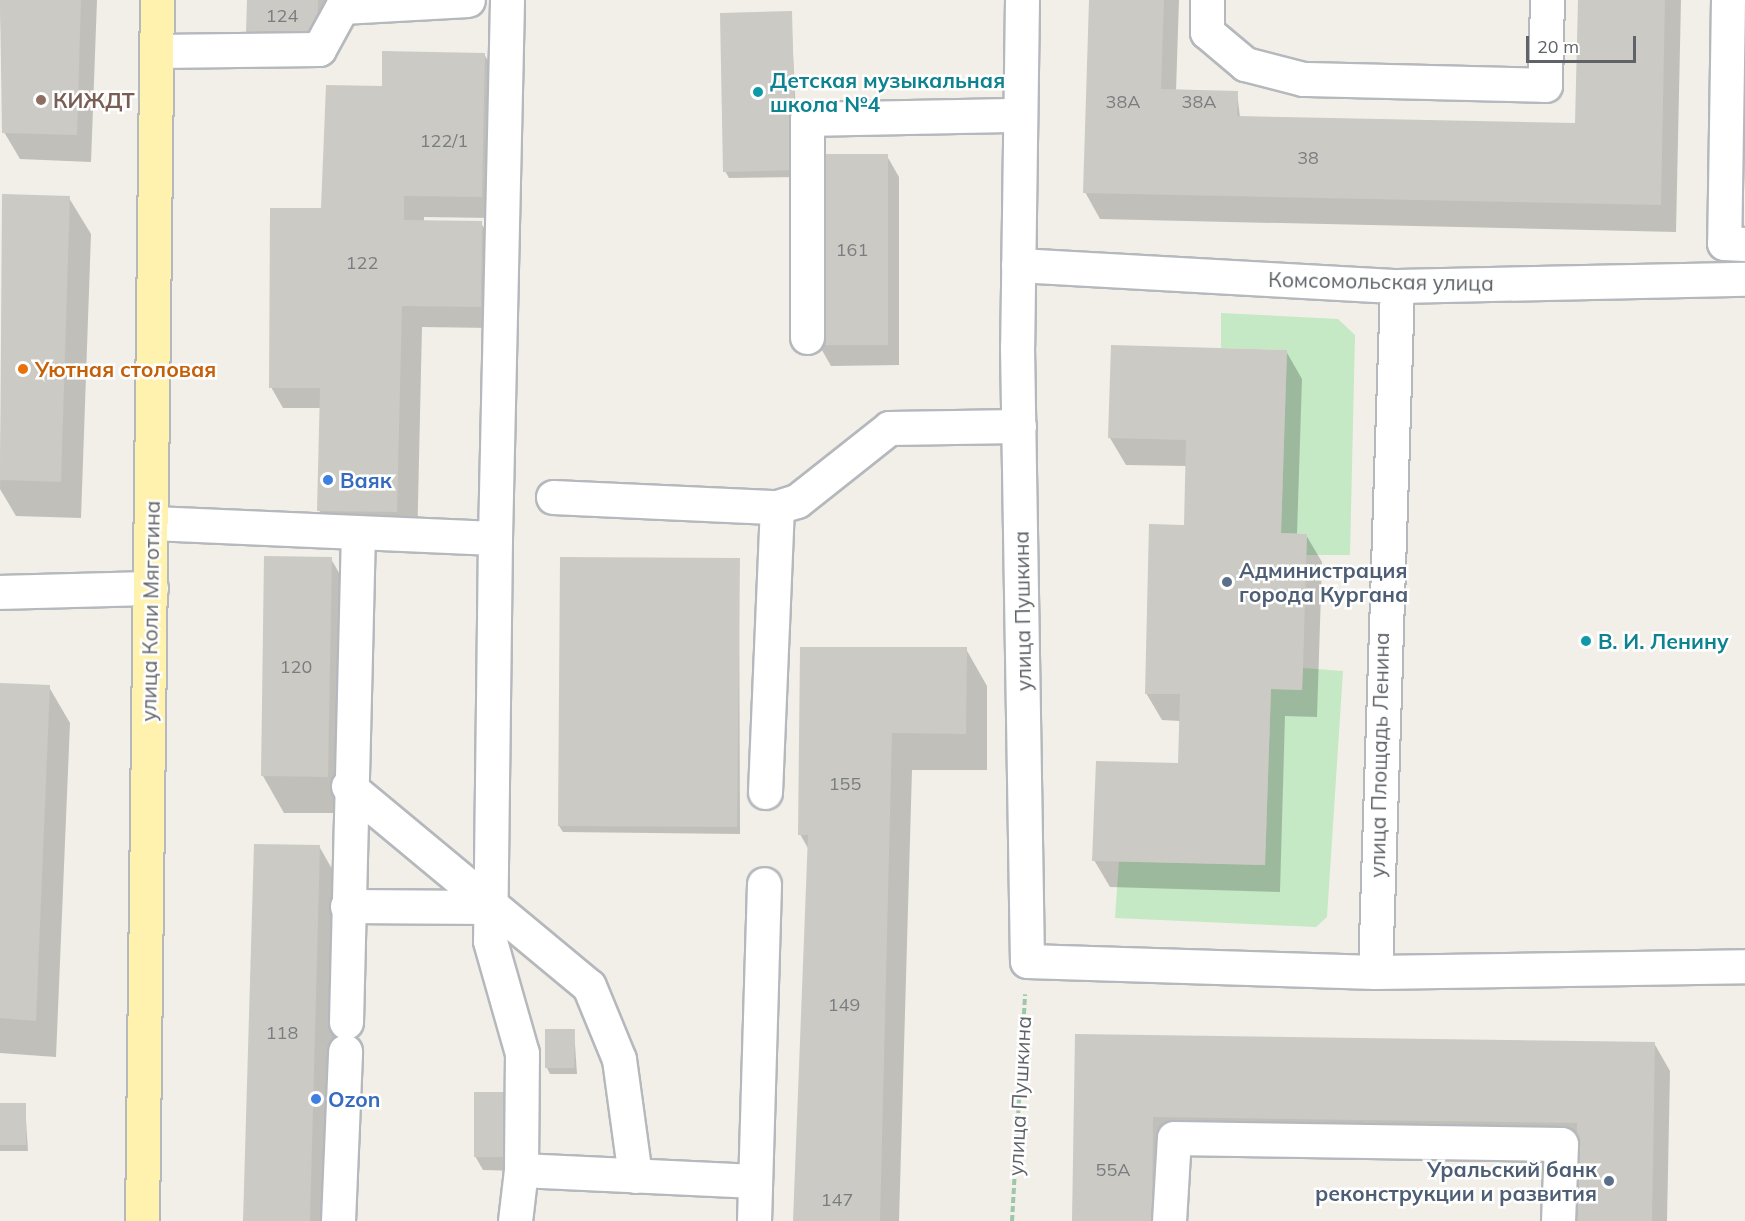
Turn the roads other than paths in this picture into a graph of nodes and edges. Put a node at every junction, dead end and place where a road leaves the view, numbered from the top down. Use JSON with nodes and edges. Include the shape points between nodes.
{"nodes":[{"id":1,"x":157,"y":0,"type":"edge"},
{"id":2,"x":468,"y":0,"type":"edge"},
{"id":3,"x":507,"y":0,"type":"edge"},
{"id":4,"x":1022,"y":0,"type":"edge"},
{"id":5,"x":1207,"y":0,"type":"edge"},
{"id":6,"x":1547,"y":0,"type":"edge"},
{"id":7,"x":1728,"y":0,"type":"edge"},
{"id":8,"x":342,"y":3,"type":"edge"},
{"id":9,"x":156,"y":51,"type":"junction"},
{"id":10,"x":1020,"y":115,"type":"junction"},
{"id":11,"x":1745,"y":244,"type":"edge"},
{"id":12,"x":1018,"y":265,"type":"junction"},
{"id":13,"x":1745,"y":279,"type":"edge"},
{"id":14,"x":1397,"y":286,"type":"junction"},
{"id":15,"x":807,"y":337,"type":"dead end"},
{"id":16,"x":1019,"y":426,"type":"junction"},
{"id":17,"x":553,"y":496,"type":"dead end"},
{"id":18,"x":777,"y":507,"type":"junction"},
{"id":19,"x":152,"y":523,"type":"junction"},
{"id":20,"x":358,"y":532,"type":"junction"},
{"id":21,"x":495,"y":538,"type":"junction"},
{"id":22,"x":151,"y":588,"type":"junction"},
{"id":23,"x":0,"y":592,"type":"edge"},
{"id":24,"x":348,"y":786,"type":"junction"},
{"id":25,"x":765,"y":792,"type":"dead end"},
{"id":26,"x":764,"y":884,"type":"dead end"},
{"id":27,"x":347,"y":906,"type":"junction"},
{"id":28,"x":489,"y":907,"type":"junction"},
{"id":29,"x":1745,"y":966,"type":"edge"},
{"id":30,"x":1375,"y":972,"type":"junction"},
{"id":31,"x":520,"y":1170,"type":"junction"},
{"id":32,"x":635,"y":1176,"type":"junction"},
{"id":33,"x":755,"y":1181,"type":"junction"},
{"id":34,"x":142,"y":1221,"type":"edge"},
{"id":35,"x":338,"y":1221,"type":"edge"},
{"id":36,"x":515,"y":1221,"type":"edge"},
{"id":37,"x":754,"y":1221,"type":"edge"},
{"id":38,"x":1169,"y":1221,"type":"edge"},
{"id":39,"x":1558,"y":1221,"type":"edge"}],
"edges":[{"from":1,"to":9,"type":"main road","name":"улица Коли Мяготина"},
{"from":2,"to":8,"type":"street"},
{"from":3,"to":21,"type":"street"},
{"from":4,"to":10,"type":"street","name":"улица Пушкина"},
{"from":5,"to":6,"type":"street","via":[[1207,32],[1245,64],[1303,79],[1545,85]]},
{"from":7,"to":11,"type":"street","via":[[1724,243]]},
{"from":8,"to":9,"type":"street","via":[[319,49]]},
{"from":9,"to":19,"type":"main road","name":"улица Коли Мяготина"},
{"from":10,"to":12,"type":"street","name":"улица Пушкина"},
{"from":10,"to":15,"type":"street","via":[[807,119]]},
{"from":12,"to":14,"type":"street","name":"Комсомольская улица"},
{"from":12,"to":16,"type":"street","name":"улица Пушкина"},
{"from":13,"to":14,"type":"street","name":"Комсомольская улица"},
{"from":14,"to":30,"type":"street","name":"улица Площадь Ленина"},
{"from":16,"to":18,"type":"street","via":[[889,428],[797,501]]},
{"from":16,"to":30,"type":"street","name":"улица Пушкина","via":[[1028,961]]},
{"from":17,"to":18,"type":"street"},
{"from":18,"to":25,"type":"street"},
{"from":19,"to":20,"type":"street"},
{"from":19,"to":22,"type":"main road","name":"улица Коли Мяготина"},
{"from":20,"to":21,"type":"street"},
{"from":20,"to":24,"type":"street"},
{"from":21,"to":28,"type":"street"},
{"from":22,"to":23,"type":"street"},
{"from":22,"to":34,"type":"main road","name":"улица Коли Мяготина"},
{"from":24,"to":27,"type":"street"},
{"from":24,"to":28,"type":"street"},
{"from":26,"to":33,"type":"street"},
{"from":27,"to":28,"type":"street"},
{"from":27,"to":35,"type":"street"},
{"from":28,"to":31,"type":"street","via":[[490,941],[522,1053]]},
{"from":28,"to":32,"type":"street","via":[[590,987],[619,1059]]},
{"from":29,"to":30,"type":"street"},
{"from":31,"to":32,"type":"street"},
{"from":31,"to":36,"type":"street"},
{"from":32,"to":33,"type":"street"},
{"from":33,"to":37,"type":"street"},
{"from":38,"to":39,"type":"street","via":[[1174,1138],[1561,1144]]}]}
